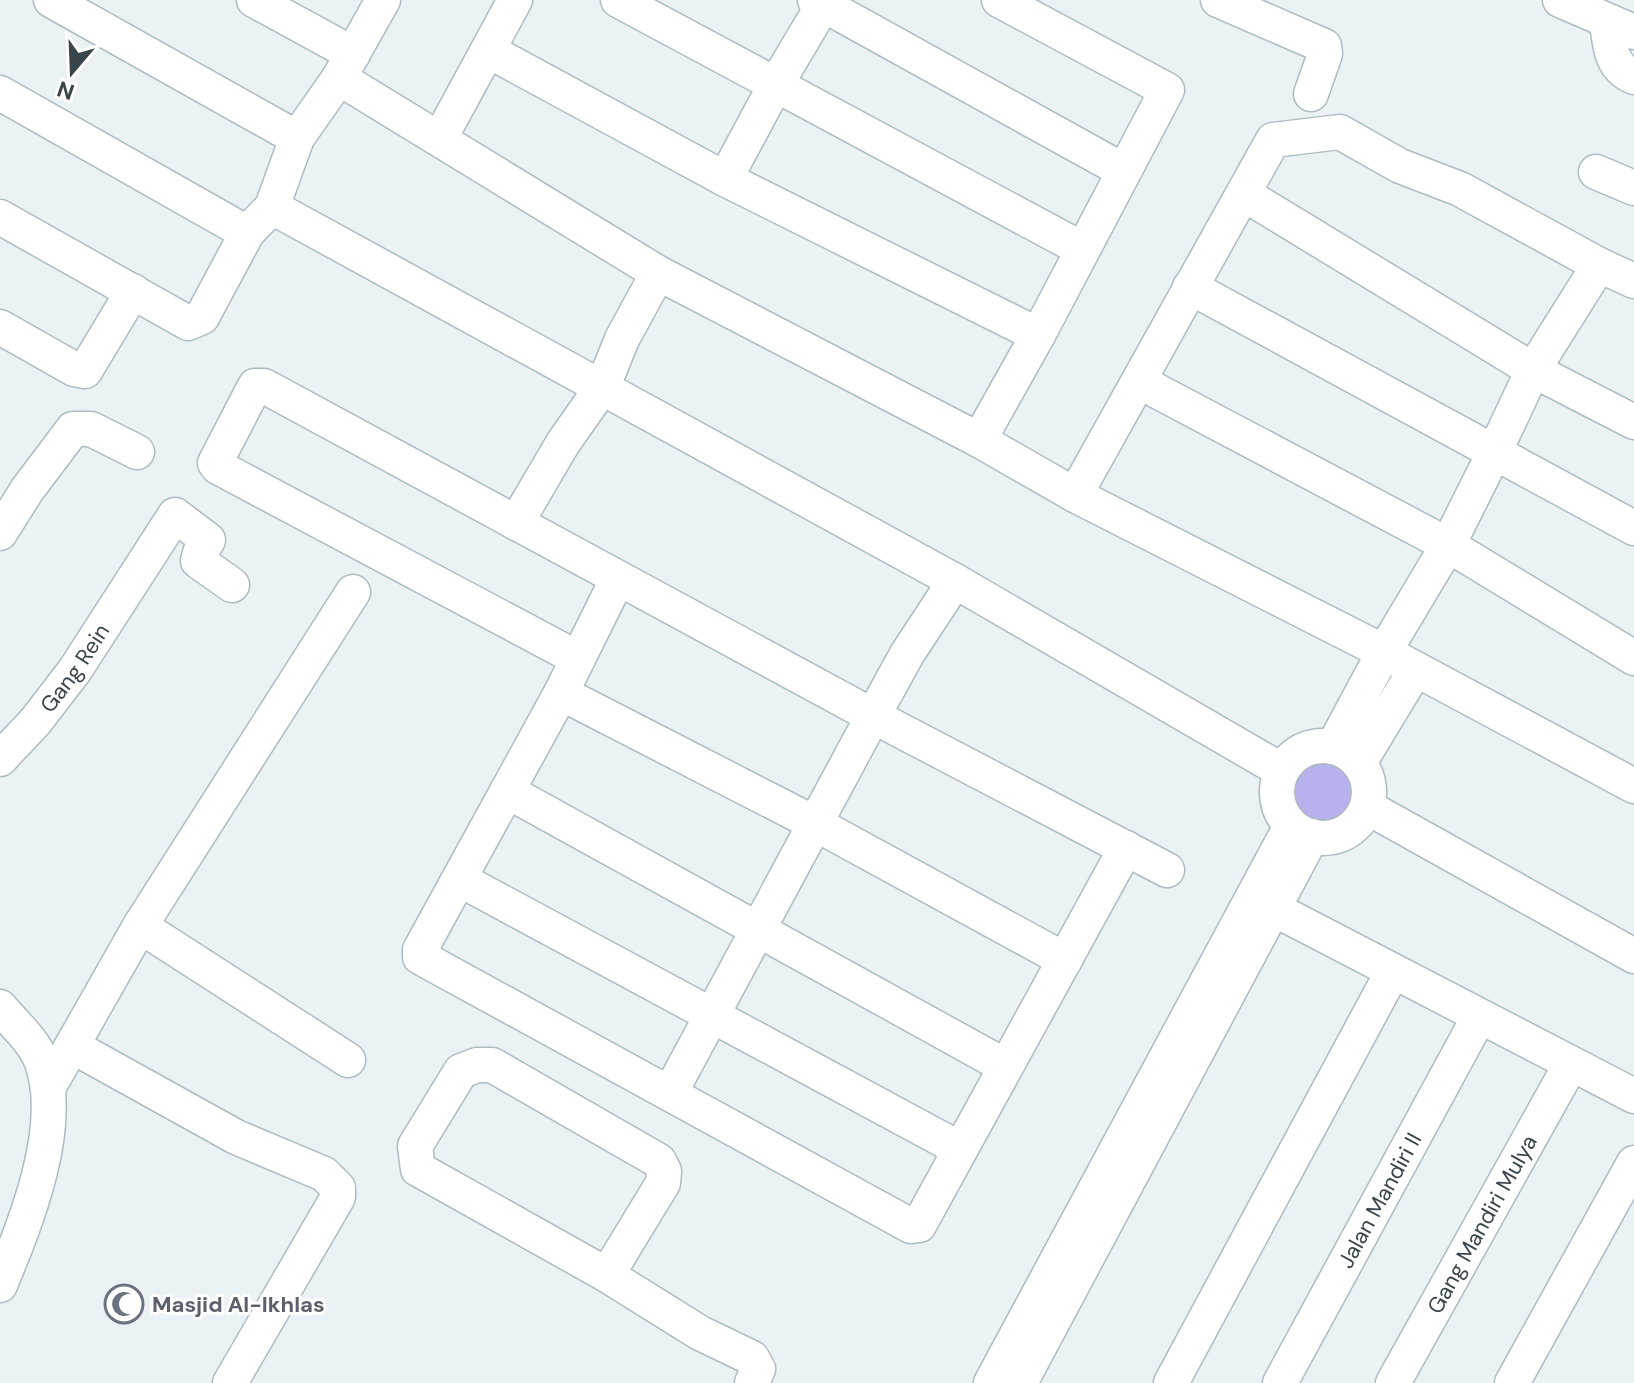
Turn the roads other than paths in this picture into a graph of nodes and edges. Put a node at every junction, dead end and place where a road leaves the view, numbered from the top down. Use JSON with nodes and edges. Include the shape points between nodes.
{"nodes":[{"id":1,"x":51,"y":0,"type":"edge"},
{"id":2,"x":254,"y":0,"type":"edge"},
{"id":3,"x":383,"y":0,"type":"edge"},
{"id":4,"x":515,"y":0,"type":"edge"},
{"id":5,"x":618,"y":0,"type":"edge"},
{"id":6,"x":999,"y":0,"type":"edge"},
{"id":7,"x":1218,"y":0,"type":"edge"},
{"id":8,"x":822,"y":2,"type":"edge"},
{"id":9,"x":1596,"y":13,"type":"edge"},
{"id":10,"x":489,"y":51,"type":"junction"},
{"id":11,"x":346,"y":66,"type":"junction"},
{"id":12,"x":1634,"y":77,"type":"edge"},
{"id":13,"x":775,"y":86,"type":"junction"},
{"id":14,"x":0,"y":93,"type":"edge"},
{"id":15,"x":1311,"y":94,"type":"dead end"},
{"id":16,"x":297,"y":138,"type":"junction"},
{"id":17,"x":440,"y":138,"type":"junction"},
{"id":18,"x":1124,"y":171,"type":"junction"},
{"id":19,"x":1596,"y":172,"type":"dead end"},
{"id":20,"x":725,"y":179,"type":"junction"},
{"id":21,"x":1634,"y":188,"type":"edge"},
{"id":22,"x":1244,"y":194,"type":"junction"},
{"id":23,"x":272,"y":207,"type":"junction"},
{"id":24,"x":0,"y":217,"type":"edge"},
{"id":25,"x":247,"y":233,"type":"junction"},
{"id":26,"x":1082,"y":249,"type":"junction"},
{"id":27,"x":1599,"y":265,"type":"junction"},
{"id":28,"x":658,"y":273,"type":"junction"},
{"id":29,"x":1634,"y":281,"type":"edge"},
{"id":30,"x":1190,"y":287,"type":"junction"},
{"id":31,"x":133,"y":291,"type":"junction"},
{"id":32,"x":0,"y":327,"type":"edge"},
{"id":33,"x":1038,"y":335,"type":"junction"},
{"id":34,"x":1533,"y":370,"type":"junction"},
{"id":35,"x":1140,"y":382,"type":"junction"},
{"id":36,"x":603,"y":386,"type":"junction"},
{"id":37,"x":1634,"y":422,"type":"edge"},
{"id":38,"x":979,"y":440,"type":"junction"},
{"id":39,"x":137,"y":452,"type":"dead end"},
{"id":40,"x":1494,"y":453,"type":"junction"},
{"id":41,"x":1075,"y":495,"type":"junction"},
{"id":42,"x":516,"y":523,"type":"junction"},
{"id":43,"x":1634,"y":528,"type":"edge"},
{"id":44,"x":0,"y":533,"type":"edge"},
{"id":45,"x":1448,"y":545,"type":"junction"},
{"id":46,"x":618,"y":578,"type":"junction"},
{"id":47,"x":955,"y":581,"type":"junction"},
{"id":48,"x":232,"y":585,"type":"dead end"},
{"id":49,"x":353,"y":592,"type":"dead end"},
{"id":50,"x":1384,"y":652,"type":"junction"},
{"id":51,"x":577,"y":658,"type":"junction"},
{"id":52,"x":1634,"y":658,"type":"edge"},
{"id":53,"x":1416,"y":669,"type":"junction"},
{"id":54,"x":561,"y":693,"type":"junction"},
{"id":55,"x":873,"y":716,"type":"junction"},
{"id":56,"x":1346,"y":755,"type":"junction"},
{"id":57,"x":0,"y":759,"type":"edge"},
{"id":58,"x":1281,"y":770,"type":"junction"},
{"id":59,"x":1634,"y":786,"type":"edge"},
{"id":60,"x":507,"y":791,"type":"junction"},
{"id":61,"x":1367,"y":807,"type":"junction"},
{"id":62,"x":816,"y":824,"type":"junction"},
{"id":63,"x":1301,"y":831,"type":"junction"},
{"id":64,"x":1126,"y":848,"type":"junction"},
{"id":65,"x":1167,"y":870,"type":"dead end"},
{"id":66,"x":459,"y":879,"type":"junction"},
{"id":67,"x":1274,"y":909,"type":"junction"},
{"id":68,"x":140,"y":926,"type":"junction"},
{"id":69,"x":759,"y":930,"type":"junction"},
{"id":70,"x":1634,"y":956,"type":"edge"},
{"id":71,"x":1065,"y":960,"type":"junction"},
{"id":72,"x":1393,"y":971,"type":"junction"},
{"id":73,"x":0,"y":1007,"type":"edge"},
{"id":74,"x":713,"y":1015,"type":"junction"},
{"id":75,"x":1479,"y":1017,"type":"junction"},
{"id":76,"x":72,"y":1046,"type":"junction"},
{"id":77,"x":348,"y":1060,"type":"dead end"},
{"id":78,"x":1571,"y":1064,"type":"junction"},
{"id":79,"x":1005,"y":1066,"type":"junction"},
{"id":80,"x":48,"y":1088,"type":"junction"},
{"id":81,"x":670,"y":1093,"type":"junction"},
{"id":82,"x":1634,"y":1096,"type":"edge"},
{"id":83,"x":1146,"y":1121,"type":"junction"},
{"id":84,"x":960,"y":1149,"type":"junction"},
{"id":85,"x":1634,"y":1163,"type":"edge"},
{"id":86,"x":607,"y":1275,"type":"junction"},
{"id":87,"x":0,"y":1285,"type":"edge"},
{"id":88,"x":752,"y":1370,"type":"edge"},
{"id":89,"x":1004,"y":1381,"type":"edge"},
{"id":90,"x":230,"y":1383,"type":"edge"},
{"id":91,"x":1171,"y":1383,"type":"edge"},
{"id":92,"x":1280,"y":1383,"type":"edge"},
{"id":93,"x":1393,"y":1383,"type":"edge"},
{"id":94,"x":1512,"y":1383,"type":"edge"}],
"edges":[{"from":1,"to":16,"type":"street"},
{"from":2,"to":11,"type":"street"},
{"from":3,"to":11,"type":"street"},
{"from":4,"to":10,"type":"street"},
{"from":5,"to":13,"type":"street"},
{"from":6,"to":18,"type":"street","via":[[1167,90]]},
{"from":7,"to":15,"type":"street","via":[[1324,46]]},
{"from":8,"to":13,"type":"street"},
{"from":8,"to":18,"type":"street"},
{"from":9,"to":12,"type":"street","via":[[1612,57]]},
{"from":10,"to":17,"type":"street"},
{"from":10,"to":20,"type":"street"},
{"from":11,"to":16,"type":"street"},
{"from":11,"to":17,"type":"street"},
{"from":13,"to":20,"type":"street"},
{"from":13,"to":26,"type":"street"},
{"from":14,"to":25,"type":"street"},
{"from":16,"to":23,"type":"street"},
{"from":17,"to":28,"type":"street"},
{"from":18,"to":26,"type":"street"},
{"from":19,"to":21,"type":"street"},
{"from":20,"to":33,"type":"street"},
{"from":22,"to":27,"type":"street","via":[[1273,140],[1340,132],[1400,166],[1460,189]]},
{"from":22,"to":30,"type":"street"},
{"from":22,"to":34,"type":"street"},
{"from":23,"to":25,"type":"street"},
{"from":23,"to":36,"type":"street"},
{"from":24,"to":31,"type":"street"},
{"from":25,"to":31,"type":"street","via":[[195,321],[188,323]]},
{"from":26,"to":33,"type":"street"},
{"from":27,"to":29,"type":"street"},
{"from":27,"to":34,"type":"street"},
{"from":28,"to":36,"type":"street"},
{"from":28,"to":38,"type":"street"},
{"from":30,"to":35,"type":"street"},
{"from":30,"to":40,"type":"street"},
{"from":31,"to":32,"type":"street","via":[[85,371]]},
{"from":33,"to":38,"type":"street"},
{"from":34,"to":37,"type":"street"},
{"from":34,"to":40,"type":"street"},
{"from":35,"to":41,"type":"street"},
{"from":35,"to":45,"type":"street"},
{"from":36,"to":42,"type":"street"},
{"from":36,"to":47,"type":"street"},
{"from":38,"to":41,"type":"street"},
{"from":39,"to":44,"type":"street","via":[[91,429],[73,429]]},
{"from":40,"to":43,"type":"street"},
{"from":40,"to":45,"type":"street"},
{"from":41,"to":50,"type":"street"},
{"from":42,"to":46,"type":"street"},
{"from":42,"to":51,"type":"street","via":[[264,386],[255,386],[215,463]]},
{"from":45,"to":50,"type":"street"},
{"from":45,"to":52,"type":"street"},
{"from":46,"to":51,"type":"street"},
{"from":46,"to":55,"type":"street"},
{"from":47,"to":55,"type":"street"},
{"from":47,"to":58,"type":"street"},
{"from":48,"to":57,"type":"street","name":"Gang Rein","via":[[198,561],[208,540],[175,515],[75,670]]},
{"from":49,"to":68,"type":"street"},
{"from":50,"to":53,"type":"street"},
{"from":50,"to":56,"type":"street"},
{"from":51,"to":54,"type":"street"},
{"from":53,"to":56,"type":"street"},
{"from":53,"to":59,"type":"street"},
{"from":54,"to":60,"type":"street"},
{"from":54,"to":62,"type":"street"},
{"from":55,"to":62,"type":"street"},
{"from":55,"to":64,"type":"street"},
{"from":56,"to":58,"type":"street","via":[[1318,746],[1303,750]]},
{"from":56,"to":61,"type":"street","via":[[1367,776]]},
{"from":58,"to":63,"type":"street","via":[[1281,814]]},
{"from":60,"to":66,"type":"street"},
{"from":60,"to":69,"type":"street"},
{"from":61,"to":63,"type":"street","via":[[1361,822],[1334,837]]},
{"from":61,"to":70,"type":"street"},
{"from":62,"to":69,"type":"street"},
{"from":62,"to":71,"type":"street"},
{"from":63,"to":67,"type":"street"},
{"from":63,"to":83,"type":"street"},
{"from":64,"to":65,"type":"street"},
{"from":64,"to":71,"type":"street"},
{"from":66,"to":74,"type":"street"},
{"from":66,"to":81,"type":"street","via":[[420,950],[423,960]]},
{"from":67,"to":72,"type":"street"},
{"from":67,"to":83,"type":"street"},
{"from":68,"to":76,"type":"street"},
{"from":68,"to":77,"type":"street"},
{"from":69,"to":74,"type":"street"},
{"from":69,"to":79,"type":"street"},
{"from":71,"to":79,"type":"street"},
{"from":72,"to":75,"type":"street"},
{"from":72,"to":91,"type":"street"},
{"from":73,"to":80,"type":"street","via":[[31,1042]]},
{"from":74,"to":81,"type":"street"},
{"from":74,"to":84,"type":"street"},
{"from":75,"to":78,"type":"street"},
{"from":75,"to":92,"type":"street","name":"Jalan Mandiri II"},
{"from":76,"to":80,"type":"street"},
{"from":76,"to":90,"type":"street","via":[[236,1137],[324,1174],[338,1188],[338,1197]]},
{"from":78,"to":82,"type":"street"},
{"from":78,"to":93,"type":"street","name":"Gang Mandiri Mulya"},
{"from":79,"to":84,"type":"street"},
{"from":80,"to":87,"type":"street","via":[[48,1123],[33,1195]]},
{"from":81,"to":84,"type":"street","via":[[913,1227],[919,1225]]},
{"from":83,"to":89,"type":"street"},
{"from":85,"to":94,"type":"street"},
{"from":86,"to":86,"type":"street","via":[[418,1169],[415,1146],[461,1071],[492,1065],[659,1161],[663,1183]]},
{"from":86,"to":88,"type":"street"}]}
